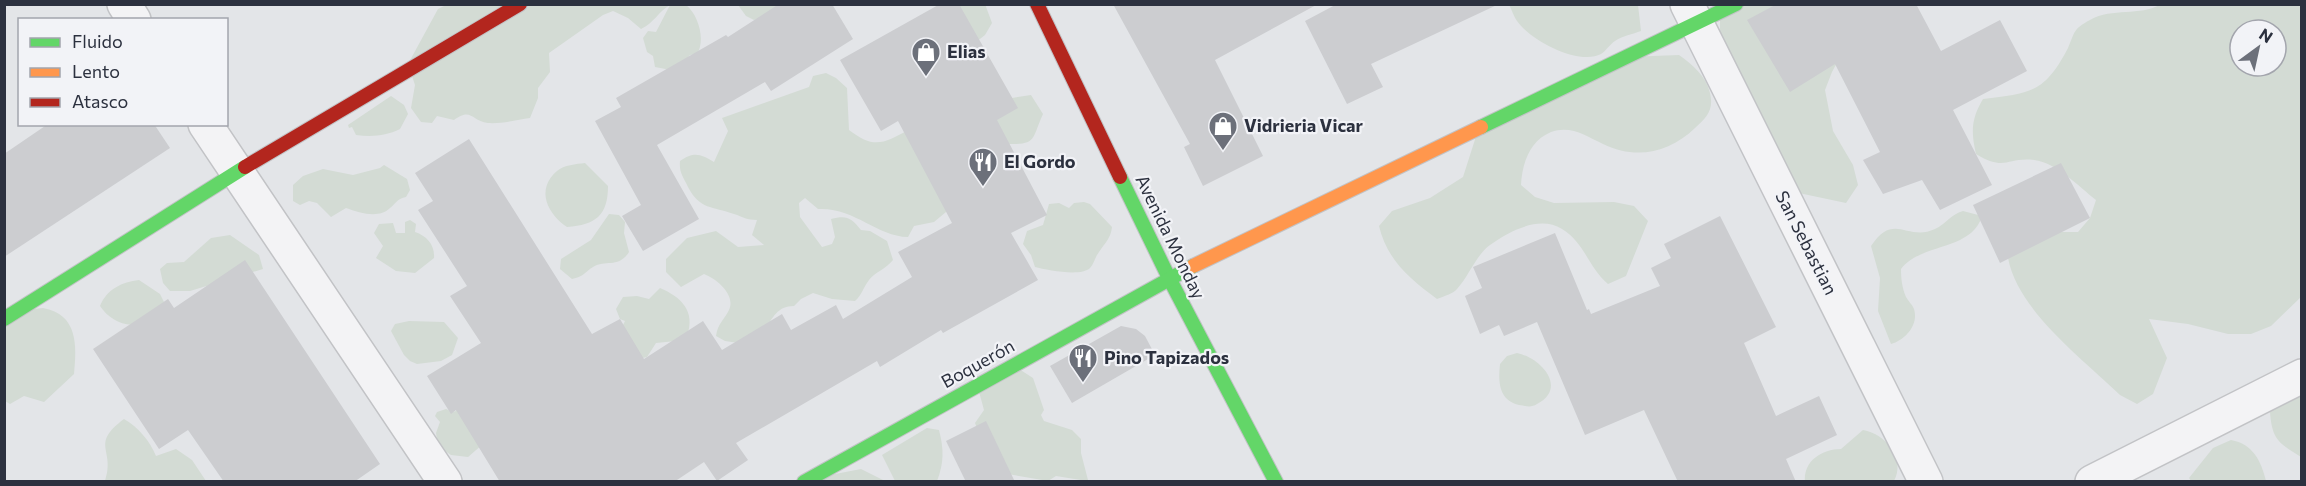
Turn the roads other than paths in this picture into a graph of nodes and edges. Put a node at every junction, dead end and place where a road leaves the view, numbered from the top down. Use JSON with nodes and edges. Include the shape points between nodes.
{"nodes":[{"id":1,"x":124,"y":4,"type":"edge"},
{"id":2,"x":520,"y":4,"type":"edge"},
{"id":3,"x":1037,"y":4,"type":"edge"},
{"id":4,"x":1737,"y":4,"type":"edge"},
{"id":5,"x":1692,"y":14,"type":"edge"},
{"id":6,"x":133,"y":18,"type":"edge"},
{"id":7,"x":206,"y":126,"type":"edge"},
{"id":8,"x":237,"y":172,"type":"junction"},
{"id":9,"x":1169,"y":278,"type":"junction"},
{"id":10,"x":4,"y":319,"type":"edge"},
{"id":11,"x":2301,"y":376,"type":"edge"},
{"id":12,"x":445,"y":482,"type":"edge"},
{"id":13,"x":804,"y":482,"type":"edge"},
{"id":14,"x":1276,"y":482,"type":"edge"},
{"id":15,"x":1926,"y":482,"type":"edge"},
{"id":16,"x":2092,"y":482,"type":"edge"}],
"edges":[{"from":1,"to":6,"type":"street"},
{"from":2,"to":8,"type":"street"},
{"from":3,"to":9,"type":"street","name":"Avenida Monday"},
{"from":4,"to":5,"type":"street","name":"Boquerón"},
{"from":5,"to":9,"type":"street","name":"Boquerón"},
{"from":5,"to":15,"type":"street","name":"San Sebastian"},
{"from":7,"to":8,"type":"street"},
{"from":8,"to":10,"type":"street"},
{"from":8,"to":12,"type":"street"},
{"from":9,"to":13,"type":"street","name":"Boquerón"},
{"from":9,"to":14,"type":"street","name":"Avenida Monday"},
{"from":11,"to":16,"type":"street"}]}
